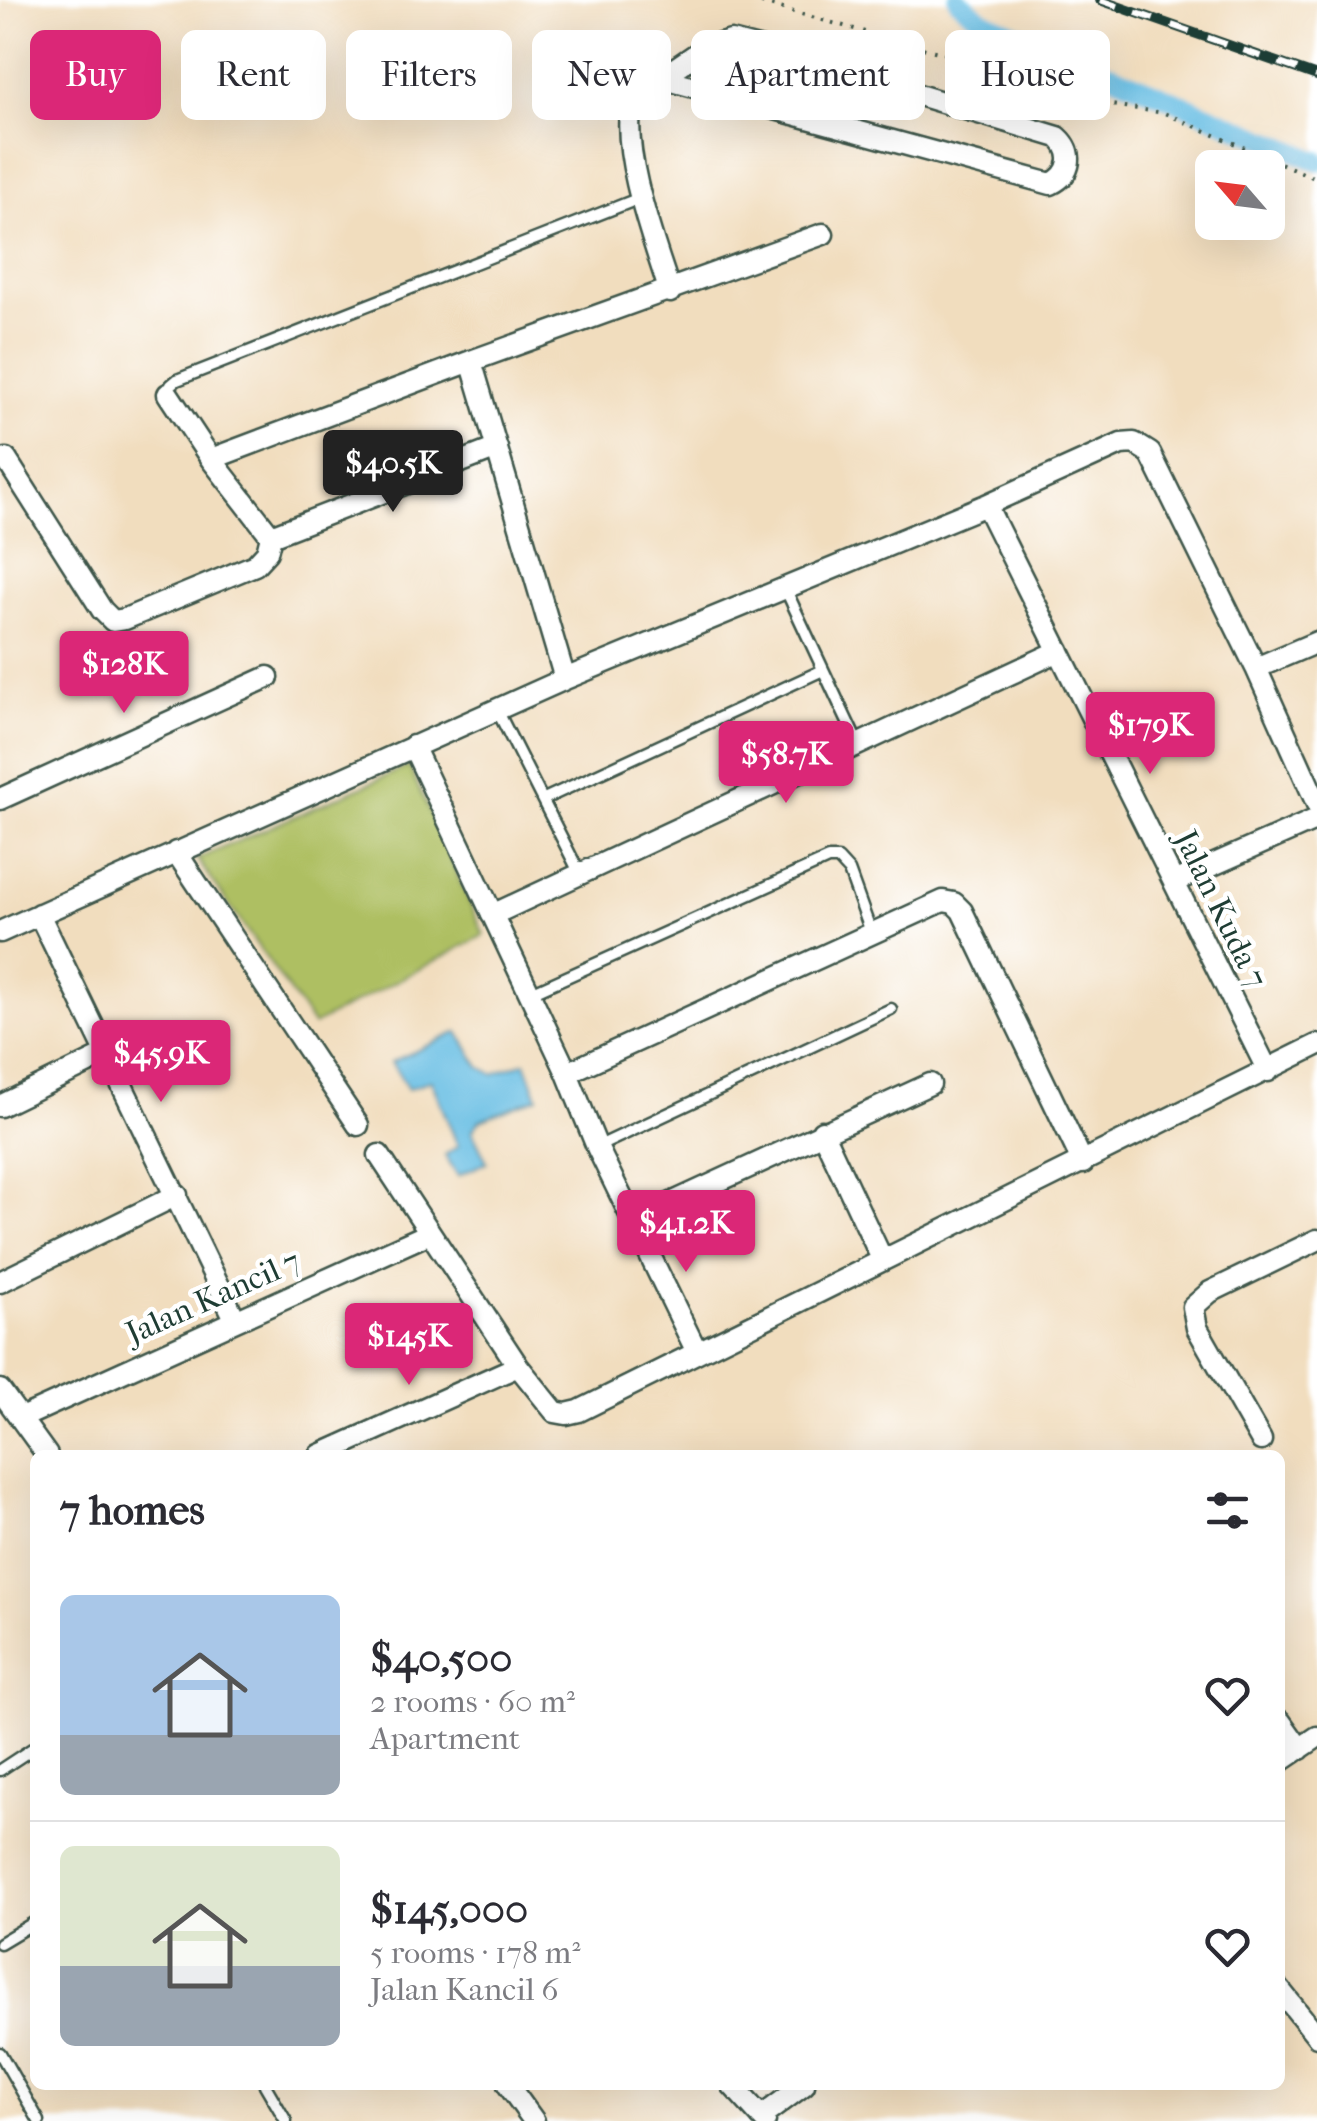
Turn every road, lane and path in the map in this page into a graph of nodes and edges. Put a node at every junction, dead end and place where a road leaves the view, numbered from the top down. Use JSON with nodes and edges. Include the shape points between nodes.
{"nodes":[{"id":1,"x":751,"y":0,"type":"edge"},
{"id":2,"x":661,"y":78,"type":"joint"},
{"id":3,"x":632,"y":120,"type":"edge"},
{"id":4,"x":1317,"y":179,"type":"edge"},
{"id":5,"x":640,"y":198,"type":"junction"},
{"id":6,"x":823,"y":234,"type":"dead end"},
{"id":7,"x":670,"y":292,"type":"junction"},
{"id":8,"x":471,"y":361,"type":"junction"},
{"id":9,"x":168,"y":394,"type":"joint"},
{"id":10,"x":497,"y":448,"type":"junction"},
{"id":11,"x":6,"y":459,"type":"dead end"},
{"id":12,"x":212,"y":459,"type":"junction"},
{"id":13,"x":986,"y":505,"type":"junction"},
{"id":14,"x":271,"y":536,"type":"junction"},
{"id":15,"x":786,"y":588,"type":"junction"},
{"id":16,"x":1317,"y":642,"type":"edge"},
{"id":17,"x":1059,"y":651,"type":"junction"},
{"id":18,"x":1256,"y":668,"type":"junction"},
{"id":19,"x":824,"y":670,"type":"junction"},
{"id":20,"x":268,"y":677,"type":"dead end"},
{"id":21,"x":566,"y":679,"type":"junction"},
{"id":22,"x":497,"y":710,"type":"junction"},
{"id":23,"x":858,"y":744,"type":"junction"},
{"id":24,"x":413,"y":746,"type":"junction"},
{"id":25,"x":0,"y":799,"type":"edge"},
{"id":26,"x":544,"y":799,"type":"junction"},
{"id":27,"x":1317,"y":804,"type":"edge"},
{"id":28,"x":1317,"y":819,"type":"edge"},
{"id":29,"x":176,"y":852,"type":"junction"},
{"id":30,"x":580,"y":875,"type":"junction"},
{"id":31,"x":1174,"y":882,"type":"junction"},
{"id":32,"x":38,"y":914,"type":"junction"},
{"id":33,"x":492,"y":915,"type":"junction"},
{"id":34,"x":0,"y":932,"type":"edge"},
{"id":35,"x":871,"y":932,"type":"junction"},
{"id":36,"x":530,"y":994,"type":"junction"},
{"id":37,"x":892,"y":1008,"type":"dead end"},
{"id":38,"x":1317,"y":1045,"type":"edge"},
{"id":39,"x":107,"y":1054,"type":"junction"},
{"id":40,"x":1268,"y":1071,"type":"junction"},
{"id":41,"x":567,"y":1074,"type":"junction"},
{"id":42,"x":930,"y":1084,"type":"dead end"},
{"id":43,"x":0,"y":1106,"type":"edge"},
{"id":44,"x":358,"y":1124,"type":"dead end"},
{"id":45,"x":822,"y":1132,"type":"junction"},
{"id":46,"x":596,"y":1147,"type":"junction"},
{"id":47,"x":379,"y":1156,"type":"dead end"},
{"id":48,"x":1083,"y":1162,"type":"junction"},
{"id":49,"x":177,"y":1194,"type":"junction"},
{"id":50,"x":632,"y":1222,"type":"junction"},
{"id":51,"x":430,"y":1233,"type":"junction"},
{"id":52,"x":1317,"y":1240,"type":"edge"},
{"id":53,"x":882,"y":1259,"type":"junction"},
{"id":54,"x":0,"y":1282,"type":"edge"},
{"id":55,"x":235,"y":1319,"type":"junction"},
{"id":56,"x":696,"y":1350,"type":"junction"},
{"id":57,"x":518,"y":1366,"type":"junction"},
{"id":58,"x":0,"y":1390,"type":"edge"},
{"id":59,"x":20,"y":1418,"type":"junction"},
{"id":60,"x":1261,"y":1440,"type":"dead end"},
{"id":61,"x":44,"y":1450,"type":"edge"},
{"id":62,"x":331,"y":1450,"type":"edge"},
{"id":63,"x":1285,"y":1725,"type":"edge"},
{"id":64,"x":1308,"y":1743,"type":"edge"},
{"id":65,"x":30,"y":1749,"type":"edge"},
{"id":66,"x":1285,"y":1759,"type":"edge"},
{"id":67,"x":0,"y":1770,"type":"edge"},
{"id":68,"x":30,"y":1925,"type":"edge"},
{"id":69,"x":0,"y":1943,"type":"edge"},
{"id":70,"x":1285,"y":1996,"type":"edge"},
{"id":71,"x":1317,"y":2036,"type":"edge"},
{"id":72,"x":0,"y":2053,"type":"edge"},
{"id":73,"x":268,"y":2090,"type":"edge"},
{"id":74,"x":518,"y":2090,"type":"edge"},
{"id":75,"x":737,"y":2090,"type":"edge"},
{"id":76,"x":798,"y":2090,"type":"edge"},
{"id":77,"x":763,"y":2119,"type":"edge"},
{"id":78,"x":39,"y":2121,"type":"edge"},
{"id":79,"x":286,"y":2121,"type":"edge"},
{"id":80,"x":534,"y":2121,"type":"edge"}],
"edges":[{"from":1,"to":4,"type":"path","via":[[1010,69],[1098,103],[1164,113]]},
{"from":2,"to":2,"type":"street","via":[[1051,184],[1070,161],[1058,137],[731,41],[705,48]]},
{"from":3,"to":5,"type":"street"},
{"from":5,"to":7,"type":"street"},
{"from":5,"to":9,"type":"lane","via":[[177,380]]},
{"from":6,"to":7,"type":"street"},
{"from":7,"to":8,"type":"street"},
{"from":8,"to":10,"type":"street"},
{"from":8,"to":12,"type":"street"},
{"from":9,"to":12,"type":"street"},
{"from":10,"to":14,"type":"street"},
{"from":10,"to":21,"type":"street"},
{"from":11,"to":14,"type":"street","via":[[113,621],[255,565]]},
{"from":12,"to":14,"type":"street"},
{"from":13,"to":15,"type":"street"},
{"from":13,"to":17,"type":"street","name":"Jalan Kuda 7"},
{"from":13,"to":18,"type":"street","via":[[1134,443],[1150,453]]},
{"from":15,"to":19,"type":"lane"},
{"from":15,"to":21,"type":"street"},
{"from":16,"to":18,"type":"street"},
{"from":17,"to":23,"type":"street"},
{"from":17,"to":31,"type":"street","name":"Jalan Kuda 7"},
{"from":18,"to":27,"type":"street"},
{"from":19,"to":23,"type":"lane"},
{"from":19,"to":26,"type":"lane"},
{"from":20,"to":25,"type":"street"},
{"from":21,"to":22,"type":"street"},
{"from":22,"to":24,"type":"street"},
{"from":22,"to":26,"type":"lane"},
{"from":23,"to":30,"type":"street"},
{"from":24,"to":29,"type":"street"},
{"from":24,"to":33,"type":"street"},
{"from":26,"to":30,"type":"lane"},
{"from":28,"to":31,"type":"street"},
{"from":29,"to":32,"type":"street"},
{"from":29,"to":44,"type":"street"},
{"from":30,"to":33,"type":"street"},
{"from":31,"to":40,"type":"street","name":"Jalan Kuda 7"},
{"from":32,"to":34,"type":"street"},
{"from":32,"to":39,"type":"street"},
{"from":33,"to":36,"type":"street"},
{"from":35,"to":36,"type":"lane","via":[[849,871],[828,859]]},
{"from":35,"to":41,"type":"street"},
{"from":35,"to":48,"type":"street","via":[[944,901],[962,911]]},
{"from":36,"to":41,"type":"street"},
{"from":37,"to":46,"type":"lane"},
{"from":38,"to":40,"type":"street"},
{"from":39,"to":43,"type":"street"},
{"from":39,"to":49,"type":"street"},
{"from":40,"to":48,"type":"street"},
{"from":41,"to":46,"type":"street"},
{"from":42,"to":45,"type":"street"},
{"from":45,"to":50,"type":"street"},
{"from":45,"to":53,"type":"street"},
{"from":46,"to":50,"type":"street"},
{"from":47,"to":51,"type":"street"},
{"from":48,"to":53,"type":"street"},
{"from":49,"to":54,"type":"street"},
{"from":49,"to":55,"type":"street"},
{"from":50,"to":56,"type":"street"},
{"from":51,"to":55,"type":"street","name":"Jalan Kancil 7"},
{"from":51,"to":57,"type":"street"},
{"from":52,"to":60,"type":"street","via":[[1210,1292],[1194,1307],[1196,1328]]},
{"from":53,"to":56,"type":"street"},
{"from":55,"to":59,"type":"street","name":"Jalan Kancil 7"},
{"from":56,"to":57,"type":"street","via":[[566,1414],[555,1412]]},
{"from":57,"to":62,"type":"street"},
{"from":58,"to":59,"type":"street"},
{"from":59,"to":61,"type":"street"},
{"from":63,"to":64,"type":"street"},
{"from":64,"to":66,"type":"street"},
{"from":65,"to":67,"type":"lane"},
{"from":68,"to":69,"type":"lane"},
{"from":70,"to":71,"type":"street"},
{"from":72,"to":78,"type":"lane"},
{"from":73,"to":79,"type":"lane"},
{"from":74,"to":80,"type":"street"},
{"from":75,"to":77,"type":"street"},
{"from":76,"to":77,"type":"street"}]}
